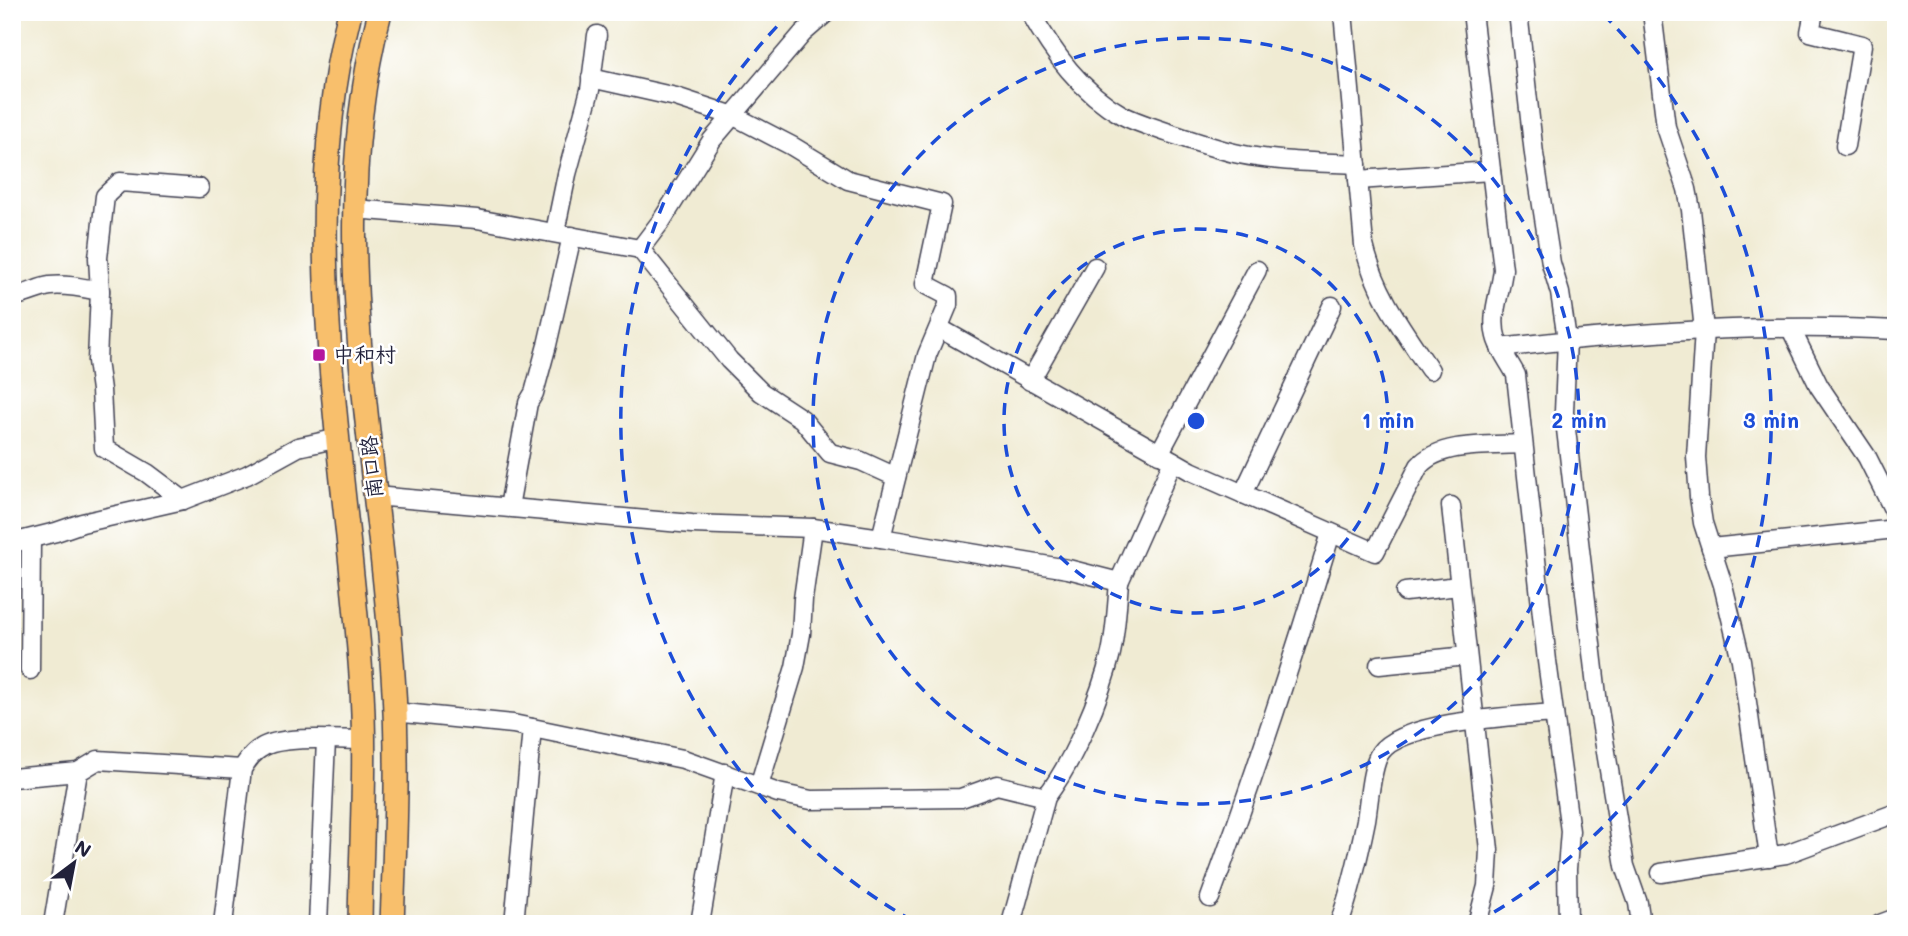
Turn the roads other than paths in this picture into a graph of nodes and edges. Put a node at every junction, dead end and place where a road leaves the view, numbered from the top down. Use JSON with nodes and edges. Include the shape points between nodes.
{"nodes":[{"id":1,"x":350,"y":12,"type":"edge"},
{"id":2,"x":380,"y":12,"type":"edge"},
{"id":3,"x":827,"y":12,"type":"edge"},
{"id":4,"x":1030,"y":12,"type":"edge"},
{"id":5,"x":1343,"y":12,"type":"edge"},
{"id":6,"x":1472,"y":12,"type":"edge"},
{"id":7,"x":1518,"y":12,"type":"edge"},
{"id":8,"x":1652,"y":12,"type":"edge"},
{"id":9,"x":1814,"y":12,"type":"edge"},
{"id":10,"x":597,"y":35,"type":"dead end"},
{"id":11,"x":591,"y":78,"type":"junction"},
{"id":12,"x":734,"y":116,"type":"junction"},
{"id":13,"x":1845,"y":146,"type":"dead end"},
{"id":14,"x":1491,"y":171,"type":"junction"},
{"id":15,"x":1357,"y":172,"type":"junction"},
{"id":16,"x":199,"y":188,"type":"dead end"},
{"id":17,"x":354,"y":209,"type":"junction"},
{"id":18,"x":564,"y":234,"type":"junction"},
{"id":19,"x":639,"y":249,"type":"junction"},
{"id":20,"x":1095,"y":267,"type":"dead end"},
{"id":21,"x":1257,"y":270,"type":"dead end"},
{"id":22,"x":100,"y":291,"type":"junction"},
{"id":23,"x":12,"y":296,"type":"edge"},
{"id":24,"x":1332,"y":306,"type":"dead end"},
{"id":25,"x":939,"y":328,"type":"junction"},
{"id":26,"x":1791,"y":329,"type":"junction"},
{"id":27,"x":1704,"y":330,"type":"junction"},
{"id":28,"x":1896,"y":330,"type":"edge"},
{"id":29,"x":1567,"y":340,"type":"junction"},
{"id":30,"x":1500,"y":348,"type":"junction"},
{"id":31,"x":1430,"y":370,"type":"dead end"},
{"id":32,"x":1030,"y":381,"type":"junction"},
{"id":33,"x":339,"y":438,"type":"junction"},
{"id":34,"x":1523,"y":444,"type":"junction"},
{"id":35,"x":1166,"y":457,"type":"junction"},
{"id":36,"x":896,"y":477,"type":"junction"},
{"id":37,"x":1243,"y":494,"type":"junction"},
{"id":38,"x":375,"y":496,"type":"junction"},
{"id":39,"x":183,"y":500,"type":"junction"},
{"id":40,"x":1451,"y":506,"type":"dead end"},
{"id":41,"x":509,"y":507,"type":"junction"},
{"id":42,"x":1896,"y":515,"type":"edge"},
{"id":43,"x":813,"y":528,"type":"junction"},
{"id":44,"x":1896,"y":530,"type":"edge"},
{"id":45,"x":1331,"y":533,"type":"junction"},
{"id":46,"x":881,"y":538,"type":"junction"},
{"id":47,"x":31,"y":539,"type":"junction"},
{"id":48,"x":12,"y":543,"type":"edge"},
{"id":49,"x":1711,"y":548,"type":"junction"},
{"id":50,"x":1119,"y":582,"type":"junction"},
{"id":51,"x":1459,"y":586,"type":"junction"},
{"id":52,"x":1405,"y":592,"type":"dead end"},
{"id":53,"x":1467,"y":656,"type":"junction"},
{"id":54,"x":1379,"y":665,"type":"dead end"},
{"id":55,"x":30,"y":670,"type":"dead end"},
{"id":56,"x":394,"y":712,"type":"junction"},
{"id":57,"x":1554,"y":713,"type":"junction"},
{"id":58,"x":1474,"y":722,"type":"junction"},
{"id":59,"x":532,"y":728,"type":"junction"},
{"id":60,"x":326,"y":740,"type":"junction"},
{"id":61,"x":362,"y":740,"type":"junction"},
{"id":62,"x":242,"y":769,"type":"junction"},
{"id":63,"x":78,"y":772,"type":"junction"},
{"id":64,"x":725,"y":773,"type":"junction"},
{"id":65,"x":12,"y":779,"type":"edge"},
{"id":66,"x":759,"y":786,"type":"junction"},
{"id":67,"x":1046,"y":797,"type":"junction"},
{"id":68,"x":1896,"y":813,"type":"edge"},
{"id":69,"x":1769,"y":857,"type":"junction"},
{"id":70,"x":1661,"y":873,"type":"dead end"},
{"id":71,"x":1210,"y":898,"type":"dead end"},
{"id":72,"x":1896,"y":918,"type":"edge"},
{"id":73,"x":53,"y":924,"type":"edge"},
{"id":74,"x":223,"y":924,"type":"edge"},
{"id":75,"x":318,"y":924,"type":"edge"},
{"id":76,"x":360,"y":924,"type":"edge"},
{"id":77,"x":392,"y":924,"type":"edge"},
{"id":78,"x":514,"y":924,"type":"edge"},
{"id":79,"x":700,"y":924,"type":"edge"},
{"id":80,"x":1011,"y":924,"type":"edge"},
{"id":81,"x":1339,"y":924,"type":"edge"},
{"id":82,"x":1477,"y":924,"type":"edge"},
{"id":83,"x":1568,"y":924,"type":"edge"},
{"id":84,"x":1641,"y":924,"type":"edge"},
{"id":85,"x":1880,"y":924,"type":"edge"}],
"edges":[{"from":1,"to":33,"type":"main road","name":"南口路","via":[[329,123],[325,201]]},
{"from":2,"to":17,"type":"main road","name":"南口路","via":[[359,115]]},
{"from":3,"to":12,"type":"street","via":[[803,33]]},
{"from":4,"to":15,"type":"street","via":[[1072,74],[1123,116],[1237,154]]},
{"from":5,"to":15,"type":"street"},
{"from":6,"to":14,"type":"street"},
{"from":7,"to":29,"type":"street","via":[[1534,154]]},
{"from":8,"to":27,"type":"street","via":[[1666,127],[1691,211]]},
{"from":9,"to":13,"type":"street","via":[[1810,32],[1862,45]]},
{"from":10,"to":11,"type":"street"},
{"from":11,"to":12,"type":"street","via":[[648,89]]},
{"from":11,"to":18,"type":"street"},
{"from":12,"to":19,"type":"street","via":[[712,139]]},
{"from":12,"to":25,"type":"street","via":[[848,180],[942,204],[925,284],[948,296]]},
{"from":14,"to":15,"type":"street"},
{"from":14,"to":30,"type":"street","via":[[1503,269],[1494,318]]},
{"from":15,"to":31,"type":"street","via":[[1371,274]]},
{"from":16,"to":22,"type":"street","via":[[120,181],[112,188],[105,196],[102,213]]},
{"from":17,"to":18,"type":"street","via":[[477,219]]},
{"from":17,"to":38,"type":"main road","name":"南口路","via":[[358,328]]},
{"from":18,"to":19,"type":"street"},
{"from":18,"to":41,"type":"street","via":[[547,345],[528,403]]},
{"from":19,"to":36,"type":"street","via":[[729,360],[761,392],[802,419],[830,453]]},
{"from":20,"to":32,"type":"street"},
{"from":21,"to":35,"type":"street"},
{"from":22,"to":23,"type":"street","via":[[66,285]]},
{"from":22,"to":39,"type":"street","via":[[97,361],[104,448]]},
{"from":24,"to":37,"type":"street"},
{"from":25,"to":32,"type":"street"},
{"from":25,"to":36,"type":"street","via":[[927,355]]},
{"from":26,"to":27,"type":"street"},
{"from":26,"to":28,"type":"street"},
{"from":26,"to":42,"type":"street","via":[[1819,386],[1867,457]]},
{"from":27,"to":29,"type":"street"},
{"from":27,"to":49,"type":"street","via":[[1697,477]]},
{"from":29,"to":30,"type":"street"},
{"from":29,"to":84,"type":"street","via":[[1564,412],[1598,704],[1625,866]]},
{"from":30,"to":34,"type":"street","via":[[1516,375]]},
{"from":32,"to":35,"type":"street"},
{"from":33,"to":39,"type":"street","via":[[298,447],[247,475]]},
{"from":33,"to":61,"type":"main road","name":"南口路","via":[[361,678]]},
{"from":34,"to":45,"type":"street","via":[[1447,449],[1430,455],[1419,466],[1375,552]]},
{"from":34,"to":57,"type":"street"},
{"from":35,"to":37,"type":"street"},
{"from":35,"to":50,"type":"street"},
{"from":36,"to":46,"type":"street"},
{"from":37,"to":45,"type":"street"},
{"from":38,"to":41,"type":"street"},
{"from":38,"to":56,"type":"main road","name":"南口路"},
{"from":39,"to":47,"type":"street"},
{"from":40,"to":51,"type":"street"},
{"from":41,"to":43,"type":"street","via":[[692,524]]},
{"from":43,"to":46,"type":"street"},
{"from":43,"to":66,"type":"street","via":[[802,634]]},
{"from":44,"to":49,"type":"street"},
{"from":45,"to":71,"type":"street","via":[[1284,687]]},
{"from":46,"to":50,"type":"street","via":[[1068,569]]},
{"from":47,"to":48,"type":"street"},
{"from":47,"to":55,"type":"street"},
{"from":49,"to":69,"type":"street","via":[[1741,660]]},
{"from":50,"to":67,"type":"street","via":[[1111,652],[1099,690]]},
{"from":51,"to":52,"type":"street"},
{"from":51,"to":53,"type":"street"},
{"from":53,"to":54,"type":"street"},
{"from":53,"to":58,"type":"street"},
{"from":56,"to":59,"type":"street"},
{"from":56,"to":77,"type":"main road","name":"南口路"},
{"from":57,"to":58,"type":"street"},
{"from":57,"to":83,"type":"street","via":[[1570,831]]},
{"from":58,"to":81,"type":"street","via":[[1415,731],[1381,752]]},
{"from":58,"to":82,"type":"street","via":[[1489,850],[1487,886]]},
{"from":59,"to":64,"type":"street","via":[[682,759]]},
{"from":59,"to":78,"type":"street"},
{"from":60,"to":61,"type":"street"},
{"from":60,"to":62,"type":"street","via":[[270,743]]},
{"from":60,"to":75,"type":"street"},
{"from":61,"to":76,"type":"main road","name":"南口路"},
{"from":62,"to":63,"type":"street","via":[[98,760]]},
{"from":62,"to":74,"type":"street"},
{"from":63,"to":65,"type":"street"},
{"from":63,"to":73,"type":"street"},
{"from":64,"to":66,"type":"street"},
{"from":64,"to":79,"type":"street"},
{"from":66,"to":67,"type":"street","via":[[811,800],[961,798],[998,785]]},
{"from":67,"to":80,"type":"street"},
{"from":68,"to":69,"type":"street"},
{"from":69,"to":70,"type":"street"},
{"from":72,"to":85,"type":"street"}]}
